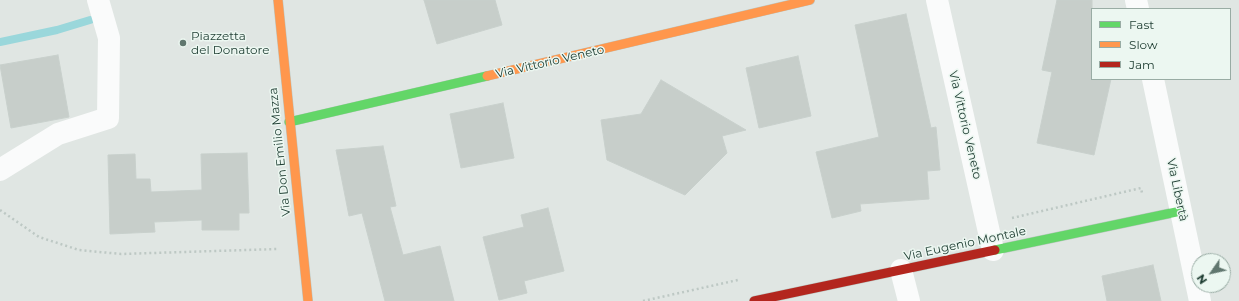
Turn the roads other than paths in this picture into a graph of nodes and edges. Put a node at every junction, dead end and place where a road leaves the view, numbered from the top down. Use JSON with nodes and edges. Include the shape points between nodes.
{"nodes":[{"id":1,"x":98,"y":0,"type":"edge"},
{"id":2,"x":278,"y":0,"type":"edge"},
{"id":3,"x":810,"y":0,"type":"edge"},
{"id":4,"x":937,"y":0,"type":"edge"},
{"id":5,"x":1153,"y":80,"type":"edge"},
{"id":6,"x":289,"y":122,"type":"junction"},
{"id":7,"x":0,"y":170,"type":"edge"},
{"id":8,"x":1181,"y":211,"type":"junction"},
{"id":9,"x":993,"y":250,"type":"junction"},
{"id":10,"x":901,"y":270,"type":"junction"},
{"id":11,"x":308,"y":301,"type":"edge"},
{"id":12,"x":754,"y":301,"type":"edge"},
{"id":13,"x":909,"y":301,"type":"edge"},
{"id":14,"x":1200,"y":301,"type":"edge"}],
"edges":[{"from":1,"to":7,"type":"street","via":[[109,38],[108,118],[58,134]]},
{"from":2,"to":6,"type":"street","name":"Via Don Emilio Mazza"},
{"from":3,"to":6,"type":"street","name":"Via Vittorio Veneto"},
{"from":4,"to":9,"type":"street","name":"Via Vittorio Veneto"},
{"from":5,"to":8,"type":"street","name":"Via Libertà"},
{"from":6,"to":11,"type":"street","name":"Via Don Emilio Mazza"},
{"from":8,"to":9,"type":"street","name":"Via Eugenio Montale"},
{"from":8,"to":14,"type":"street","name":"Via Libertà"},
{"from":9,"to":10,"type":"street","name":"Via Eugenio Montale"},
{"from":10,"to":12,"type":"street","name":"Via Eugenio Montale"},
{"from":10,"to":13,"type":"street"}]}
